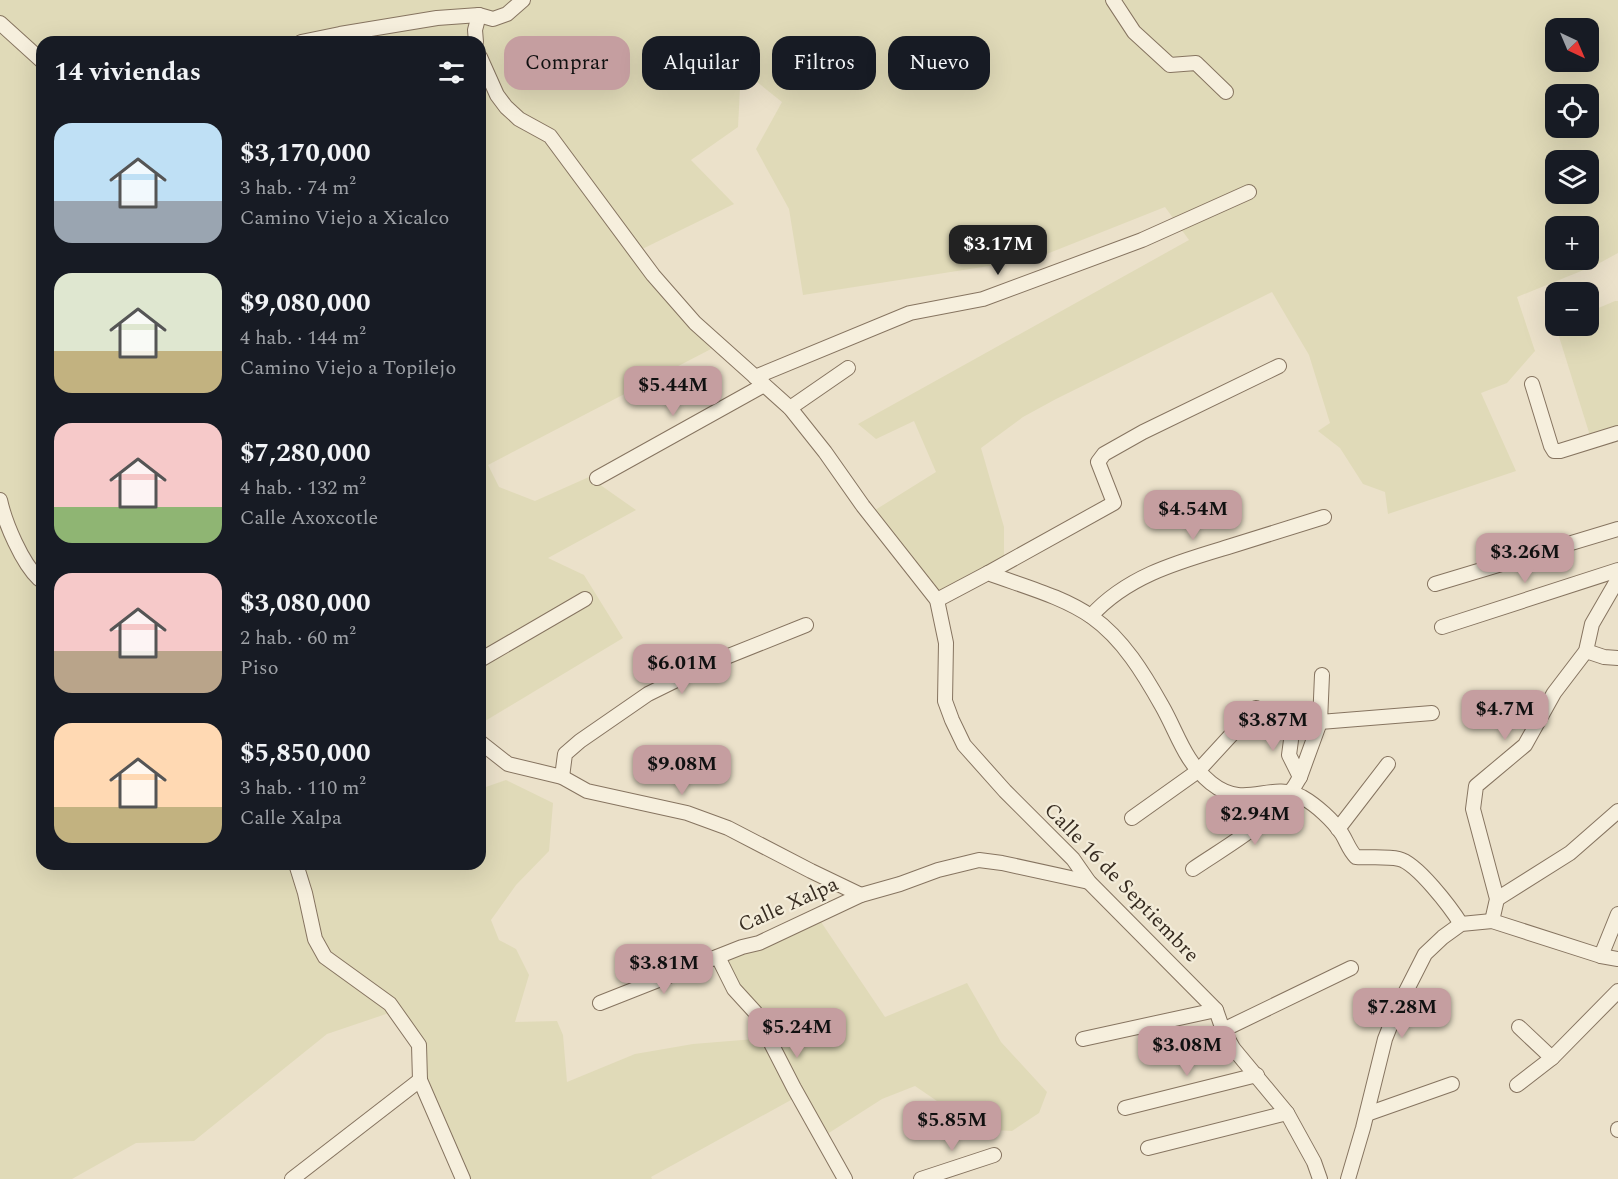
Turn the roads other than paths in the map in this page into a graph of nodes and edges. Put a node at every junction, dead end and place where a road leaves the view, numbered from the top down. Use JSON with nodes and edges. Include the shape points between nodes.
{"nodes":[{"id":1,"x":524,"y":0,"type":"edge"},
{"id":2,"x":1113,"y":0,"type":"edge"},
{"id":3,"x":479,"y":15,"type":"junction"},
{"id":4,"x":0,"y":23,"type":"edge"},
{"id":5,"x":335,"y":36,"type":"edge"},
{"id":6,"x":476,"y":36,"type":"edge"},
{"id":7,"x":36,"y":56,"type":"edge"},
{"id":8,"x":486,"y":70,"type":"edge"},
{"id":9,"x":1226,"y":92,"type":"dead end"},
{"id":10,"x":1250,"y":192,"type":"dead end"},
{"id":11,"x":1279,"y":366,"type":"dead end"},
{"id":12,"x":848,"y":368,"type":"dead end"},
{"id":13,"x":760,"y":381,"type":"junction"},
{"id":14,"x":1532,"y":384,"type":"dead end"},
{"id":15,"x":790,"y":408,"type":"junction"},
{"id":16,"x":1618,"y":433,"type":"edge"},
{"id":17,"x":597,"y":478,"type":"dead end"},
{"id":18,"x":0,"y":500,"type":"edge"},
{"id":19,"x":1324,"y":517,"type":"dead end"},
{"id":20,"x":1618,"y":529,"type":"edge"},
{"id":21,"x":1618,"y":570,"type":"edge"},
{"id":22,"x":988,"y":573,"type":"junction"},
{"id":23,"x":36,"y":576,"type":"edge"},
{"id":24,"x":1618,"y":579,"type":"edge"},
{"id":25,"x":1435,"y":584,"type":"dead end"},
{"id":26,"x":585,"y":599,"type":"dead end"},
{"id":27,"x":937,"y":600,"type":"junction"},
{"id":28,"x":1091,"y":616,"type":"junction"},
{"id":29,"x":806,"y":625,"type":"dead end"},
{"id":30,"x":1442,"y":627,"type":"dead end"},
{"id":31,"x":1586,"y":651,"type":"junction"},
{"id":32,"x":486,"y":657,"type":"edge"},
{"id":33,"x":1618,"y":658,"type":"edge"},
{"id":34,"x":1322,"y":675,"type":"dead end"},
{"id":35,"x":1256,"y":708,"type":"dead end"},
{"id":36,"x":1432,"y":713,"type":"dead end"},
{"id":37,"x":1294,"y":718,"type":"dead end"},
{"id":38,"x":1320,"y":722,"type":"junction"},
{"id":39,"x":486,"y":747,"type":"edge"},
{"id":40,"x":1388,"y":764,"type":"dead end"},
{"id":41,"x":1198,"y":771,"type":"junction"},
{"id":42,"x":562,"y":777,"type":"junction"},
{"id":43,"x":1300,"y":777,"type":"junction"},
{"id":44,"x":1291,"y":793,"type":"junction"},
{"id":45,"x":1618,"y":810,"type":"edge"},
{"id":46,"x":1132,"y":818,"type":"dead end"},
{"id":47,"x":1338,"y":829,"type":"junction"},
{"id":48,"x":1193,"y":869,"type":"dead end"},
{"id":49,"x":298,"y":870,"type":"edge"},
{"id":50,"x":1089,"y":882,"type":"junction"},
{"id":51,"x":861,"y":895,"type":"junction"},
{"id":52,"x":1497,"y":898,"type":"junction"},
{"id":53,"x":1618,"y":914,"type":"edge"},
{"id":54,"x":1492,"y":921,"type":"junction"},
{"id":55,"x":1461,"y":924,"type":"junction"},
{"id":56,"x":1601,"y":956,"type":"junction"},
{"id":57,"x":718,"y":957,"type":"junction"},
{"id":58,"x":1618,"y":958,"type":"edge"},
{"id":59,"x":1351,"y":968,"type":"dead end"},
{"id":60,"x":1618,"y":991,"type":"edge"},
{"id":61,"x":600,"y":1003,"type":"dead end"},
{"id":62,"x":1216,"y":1010,"type":"junction"},
{"id":63,"x":1519,"y":1027,"type":"dead end"},
{"id":64,"x":1223,"y":1030,"type":"junction"},
{"id":65,"x":1083,"y":1039,"type":"dead end"},
{"id":66,"x":1552,"y":1058,"type":"junction"},
{"id":67,"x":1257,"y":1076,"type":"junction"},
{"id":68,"x":420,"y":1080,"type":"junction"},
{"id":69,"x":1452,"y":1084,"type":"dead end"},
{"id":70,"x":1517,"y":1086,"type":"dead end"},
{"id":71,"x":1125,"y":1108,"type":"dead end"},
{"id":72,"x":1287,"y":1113,"type":"junction"},
{"id":73,"x":1367,"y":1114,"type":"junction"},
{"id":74,"x":1148,"y":1148,"type":"dead end"},
{"id":75,"x":994,"y":1155,"type":"dead end"},
{"id":76,"x":292,"y":1179,"type":"edge"},
{"id":77,"x":463,"y":1179,"type":"edge"},
{"id":78,"x":845,"y":1179,"type":"edge"},
{"id":79,"x":921,"y":1179,"type":"edge"},
{"id":80,"x":1320,"y":1179,"type":"edge"},
{"id":81,"x":1348,"y":1179,"type":"edge"}],
"edges":[{"from":1,"to":3,"type":"street","via":[[507,14],[493,19]]},
{"from":2,"to":9,"type":"street","via":[[1134,32],[1170,65],[1196,63]]},
{"from":3,"to":5,"type":"street","via":[[436,18]]},
{"from":3,"to":6,"type":"street"},
{"from":4,"to":7,"type":"street"},
{"from":8,"to":13,"type":"street","via":[[506,107],[550,136],[653,274],[695,323]]},
{"from":10,"to":13,"type":"street","via":[[1142,240],[983,298],[910,313]]},
{"from":11,"to":22,"type":"street","via":[[1104,454],[1098,462],[1114,503]]},
{"from":12,"to":15,"type":"street"},
{"from":13,"to":15,"type":"street"},
{"from":13,"to":17,"type":"street"},
{"from":14,"to":16,"type":"street","via":[[1554,451]]},
{"from":15,"to":27,"type":"street"},
{"from":18,"to":23,"type":"street","via":[[10,529]]},
{"from":19,"to":28,"type":"street","via":[[1163,566],[1131,583]]},
{"from":20,"to":25,"type":"street"},
{"from":21,"to":30,"type":"street"},
{"from":22,"to":27,"type":"street"},
{"from":22,"to":28,"type":"street"},
{"from":24,"to":31,"type":"street","via":[[1592,624]]},
{"from":26,"to":32,"type":"street"},
{"from":27,"to":50,"type":"street","name":"Calle 16 de Septiembre","via":[[946,643],[945,701],[964,745],[1073,859]]},
{"from":28,"to":41,"type":"street","via":[[1126,650]]},
{"from":29,"to":42,"type":"street","via":[[711,663],[648,694],[565,754]]},
{"from":31,"to":33,"type":"street"},
{"from":31,"to":52,"type":"street","via":[[1554,693],[1525,745],[1476,786],[1473,810]]},
{"from":34,"to":38,"type":"street"},
{"from":35,"to":41,"type":"street"},
{"from":36,"to":38,"type":"street"},
{"from":37,"to":43,"type":"street","via":[[1289,755]]},
{"from":38,"to":43,"type":"street"},
{"from":39,"to":42,"type":"street","via":[[508,764]]},
{"from":40,"to":47,"type":"street"},
{"from":41,"to":44,"type":"street","via":[[1233,796]]},
{"from":41,"to":46,"type":"street"},
{"from":42,"to":51,"type":"street","via":[[587,790],[687,813],[728,828]]},
{"from":43,"to":44,"type":"street"},
{"from":44,"to":47,"type":"street","via":[[1308,801]]},
{"from":44,"to":48,"type":"street","via":[[1262,822]]},
{"from":45,"to":52,"type":"street","via":[[1570,853]]},
{"from":47,"to":55,"type":"street","via":[[1356,857],[1401,859],[1410,864],[1448,904]]},
{"from":49,"to":68,"type":"street","via":[[315,939],[325,957],[390,1004],[419,1045]]},
{"from":50,"to":51,"type":"street","name":"Calle Xalpa","via":[[979,860]]},
{"from":50,"to":62,"type":"street","name":"Calle 16 de Septiembre"},
{"from":51,"to":57,"type":"street","name":"Calle Xalpa","via":[[759,943]]},
{"from":52,"to":54,"type":"street"},
{"from":53,"to":56,"type":"street"},
{"from":54,"to":55,"type":"street"},
{"from":54,"to":56,"type":"street"},
{"from":55,"to":73,"type":"street","via":[[1425,954],[1397,1009],[1385,1039]]},
{"from":56,"to":58,"type":"street"},
{"from":57,"to":61,"type":"street","name":"Calle Xalpa"},
{"from":57,"to":78,"type":"street","via":[[734,989],[755,1012]]},
{"from":59,"to":64,"type":"street"},
{"from":60,"to":66,"type":"street"},
{"from":62,"to":64,"type":"street","name":"Calle 16 de Septiembre"},
{"from":62,"to":65,"type":"street"},
{"from":63,"to":66,"type":"street"},
{"from":64,"to":67,"type":"street","name":"Calle 16 de Septiembre"},
{"from":66,"to":70,"type":"street"},
{"from":67,"to":71,"type":"street"},
{"from":67,"to":72,"type":"street","name":"Calle 16 de Septiembre"},
{"from":68,"to":76,"type":"street"},
{"from":68,"to":77,"type":"street"},
{"from":69,"to":73,"type":"street"},
{"from":72,"to":74,"type":"street"},
{"from":72,"to":80,"type":"street","name":"Calle 16 de Septiembre"},
{"from":73,"to":81,"type":"street"},
{"from":75,"to":79,"type":"street"}]}
